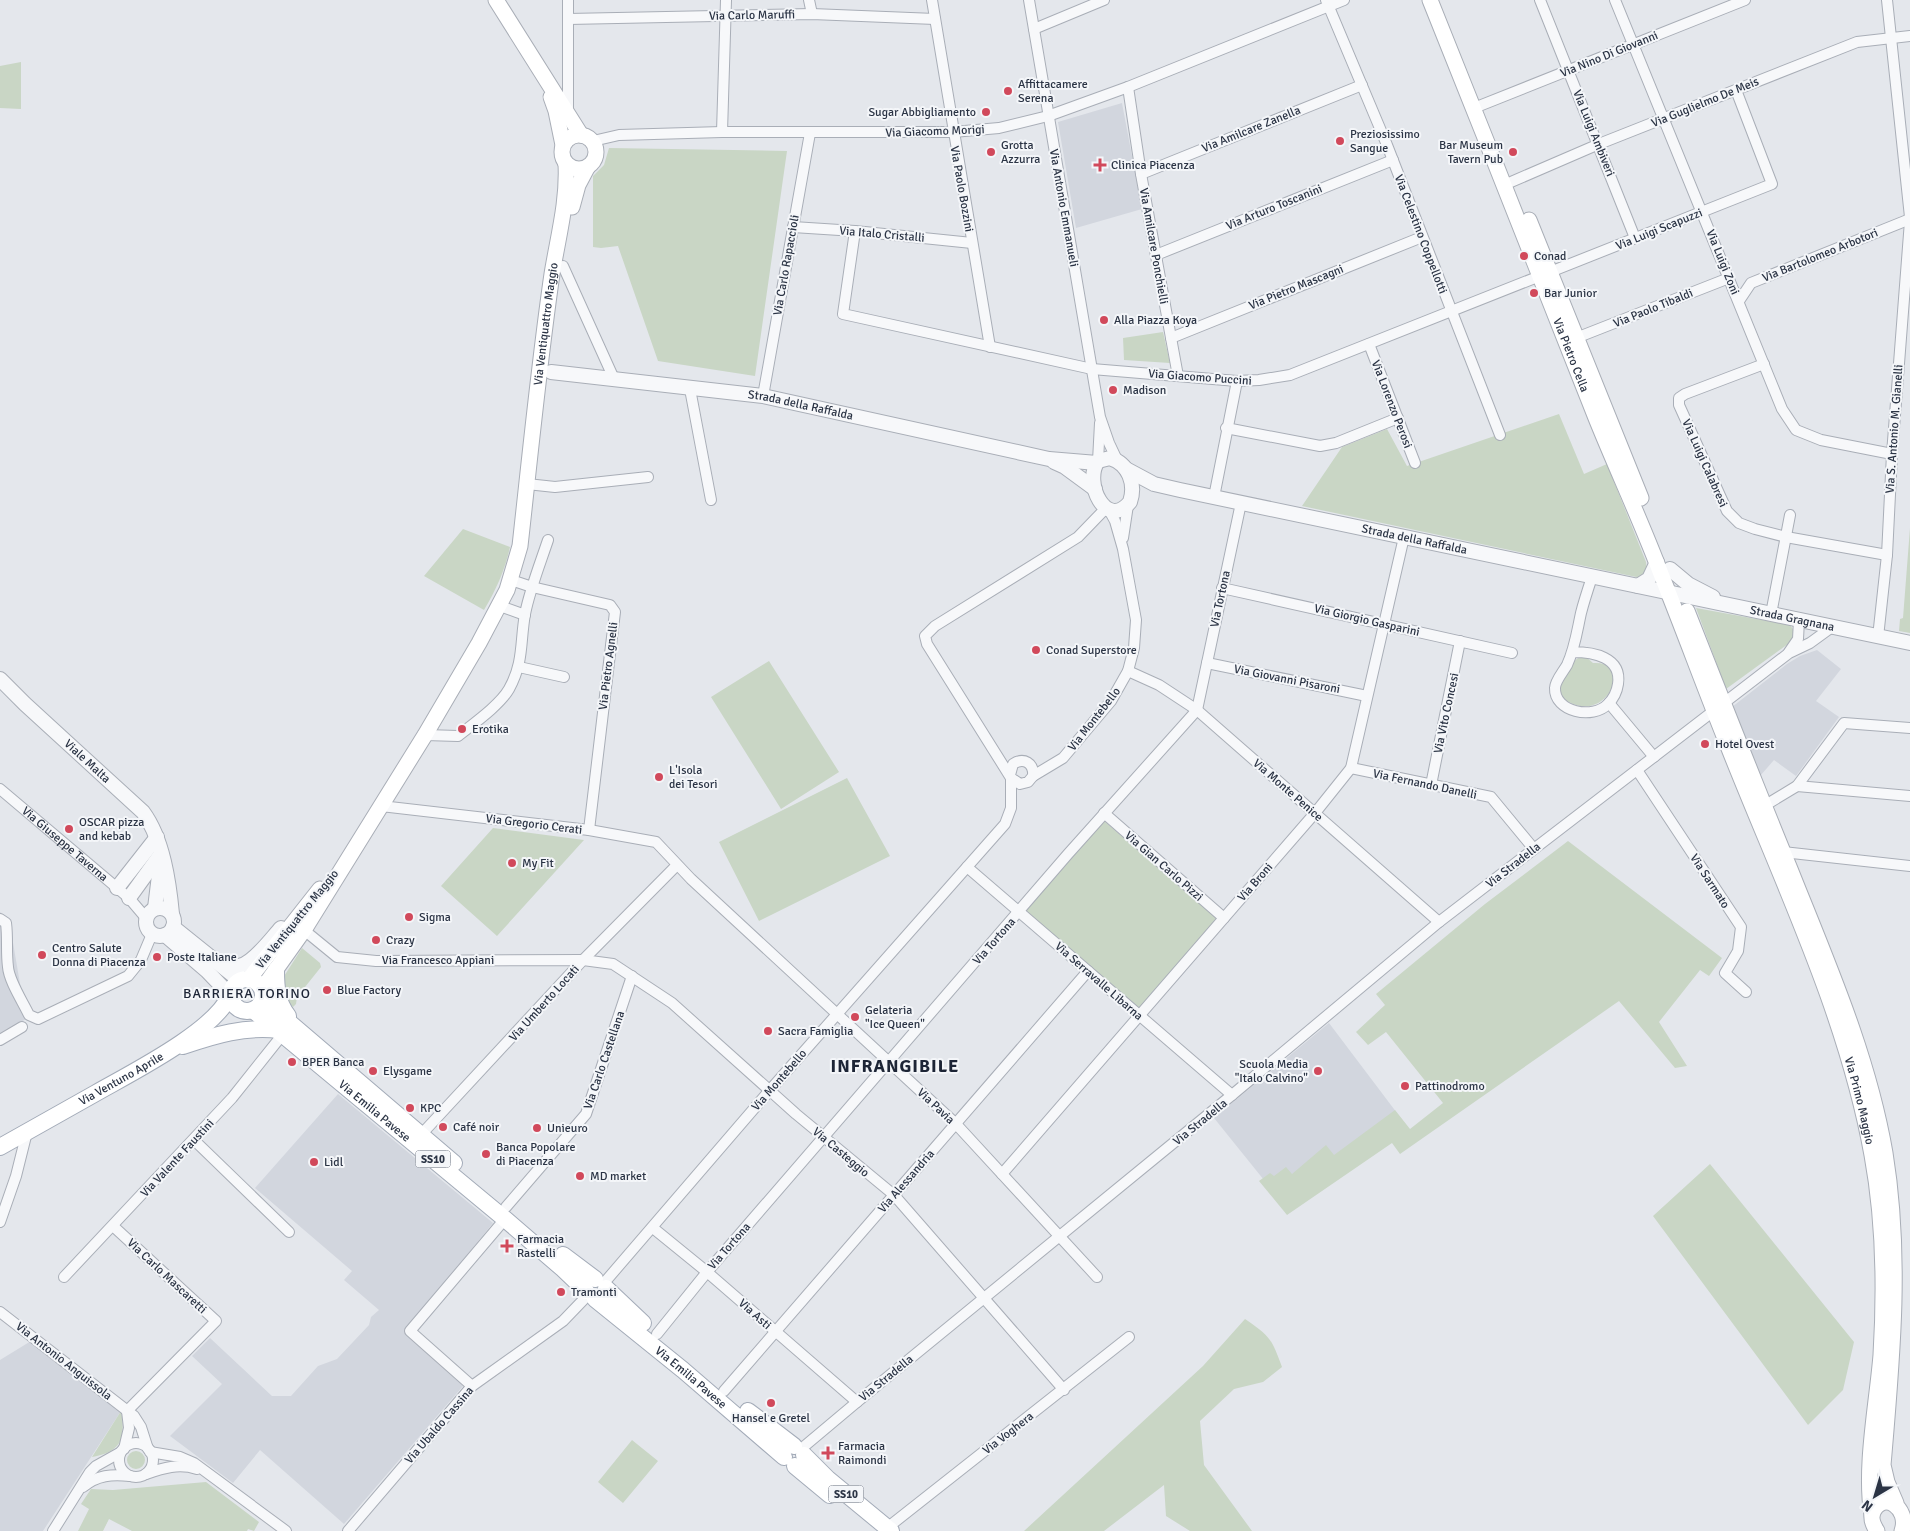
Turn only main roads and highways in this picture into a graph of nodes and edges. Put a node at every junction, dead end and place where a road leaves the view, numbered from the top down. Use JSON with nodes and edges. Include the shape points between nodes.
{"nodes":[{"id":1,"x":496,"y":0,"type":"edge"},
{"id":2,"x":1430,"y":0,"type":"edge"},
{"id":3,"x":1440,"y":0,"type":"edge"},
{"id":4,"x":542,"y":72,"type":"junction"},
{"id":5,"x":1478,"y":106,"type":"junction"},
{"id":6,"x":587,"y":138,"type":"junction"},
{"id":7,"x":563,"y":145,"type":"junction"},
{"id":8,"x":566,"y":164,"type":"junction"},
{"id":9,"x":587,"y":168,"type":"junction"},
{"id":10,"x":558,"y":270,"type":"junction"},
{"id":11,"x":1545,"y":275,"type":"junction"},
{"id":12,"x":531,"y":485,"type":"junction"},
{"id":13,"x":1664,"y":566,"type":"junction"},
{"id":14,"x":1719,"y":707,"type":"junction"},
{"id":15,"x":346,"y":860,"type":"junction"},
{"id":16,"x":276,"y":970,"type":"junction"},
{"id":17,"x":244,"y":979,"type":"junction"},
{"id":18,"x":230,"y":995,"type":"junction"},
{"id":19,"x":257,"y":1002,"type":"junction"},
{"id":20,"x":286,"y":1031,"type":"junction"},
{"id":21,"x":194,"y":1042,"type":"junction"},
{"id":22,"x":171,"y":1050,"type":"junction"},
{"id":23,"x":0,"y":1147,"type":"edge"},
{"id":24,"x":595,"y":1289,"type":"junction"},
{"id":25,"x":796,"y":1455,"type":"junction"},
{"id":26,"x":1904,"y":1512,"type":"edge"},
{"id":27,"x":1872,"y":1524,"type":"edge"},
{"id":28,"x":883,"y":1530,"type":"edge"},
{"id":29,"x":1902,"y":1531,"type":"edge"}],
"edges":[{"from":1,"to":4,"type":"main road","name":"Via Ventiquattro Maggio"},
{"from":2,"to":5,"type":"main road","name":"Via Pietro Cella"},
{"from":3,"to":5,"type":"main road","name":"Via Pietro Cella"},
{"from":4,"to":6,"type":"main road","name":"Via Ventiquattro Maggio"},
{"from":4,"to":7,"type":"main road","name":"Via Ventiquattro Maggio","via":[[556,111]]},
{"from":5,"to":11,"type":"main road","name":"Via Pietro Cella"},
{"from":6,"to":7,"type":"main road","via":[[571,136]]},
{"from":6,"to":9,"type":"main road","name":"Via Ventiquattro Maggio","via":[[596,146],[596,158]]},
{"from":7,"to":8,"type":"main road","name":"Via Ventiquattro Maggio","via":[[562,155]]},
{"from":8,"to":9,"type":"main road","via":[[577,170]]},
{"from":8,"to":10,"type":"main road","name":"Via Ventiquattro Maggio"},
{"from":9,"to":10,"type":"main road","name":"Via Ventiquattro Maggio","via":[[578,185]]},
{"from":10,"to":12,"type":"main road","name":"Via Ventiquattro Maggio"},
{"from":10,"to":12,"type":"main road","name":"Via Ventiquattro Maggio","via":[[550,372]]},
{"from":11,"to":13,"type":"main road","name":"Via Pietro Cella","via":[[1576,338]]},
{"from":11,"to":13,"type":"main road","name":"Via Pietro Cella","via":[[1607,445]]},
{"from":12,"to":15,"type":"main road","name":"Via Ventiquattro Maggio","via":[[514,581],[425,734]]},
{"from":13,"to":14,"type":"main road","name":"Via Pietro Cella"},
{"from":14,"to":26,"type":"main road","name":"Via Primo Maggio","via":[[1764,806],[1829,965],[1867,1070],[1885,1153],[1894,1240],[1893,1346],[1883,1465],[1886,1482]]},
{"from":14,"to":27,"type":"main road","name":"Via Primo Maggio","via":[[1854,1072],[1872,1156],[1882,1239],[1883,1291],[1871,1464]]},
{"from":15,"to":16,"type":"main road","name":"Via Ventiquattro Maggio"},
{"from":15,"to":17,"type":"main road","name":"Via Ventiquattro Maggio"},
{"from":16,"to":19,"type":"main road","name":"Via Ventiquattro Maggio"},
{"from":16,"to":20,"type":"main road","via":[[276,990]]},
{"from":17,"to":18,"type":"main road","via":[[233,987]]},
{"from":17,"to":19,"type":"main road","number":"SS10","via":[[257,982]]},
{"from":18,"to":19,"type":"main road","number":"SS10","via":[[240,1010]]},
{"from":18,"to":22,"type":"main road","name":"Via Ventuno Aprile","via":[[216,1015]]},
{"from":19,"to":20,"type":"main road","name":"Via Emilia Pavese","number":"SS10"},
{"from":19,"to":21,"type":"main road"},
{"from":20,"to":21,"type":"main road","via":[[246,1029]]},
{"from":20,"to":24,"type":"main road","name":"Via Emilia Pavese","number":"SS10","via":[[506,1213],[570,1261]]},
{"from":21,"to":22,"type":"main road"},
{"from":22,"to":23,"type":"main road","name":"Via Ventuno Aprile"},
{"from":24,"to":25,"type":"main road","name":"Via Emilia Pavese","number":"SS10","via":[[657,1334]]},
{"from":24,"to":25,"type":"main road","name":"Via Emilia Pavese","number":"SS10","via":[[683,1370]]},
{"from":25,"to":28,"type":"main road","name":"Via Emilia Pavese","number":"SS10"},
{"from":26,"to":27,"type":"main road","via":[[1884,1503],[1879,1505]]},
{"from":26,"to":29,"type":"main road","via":[[1906,1525]]}]}
